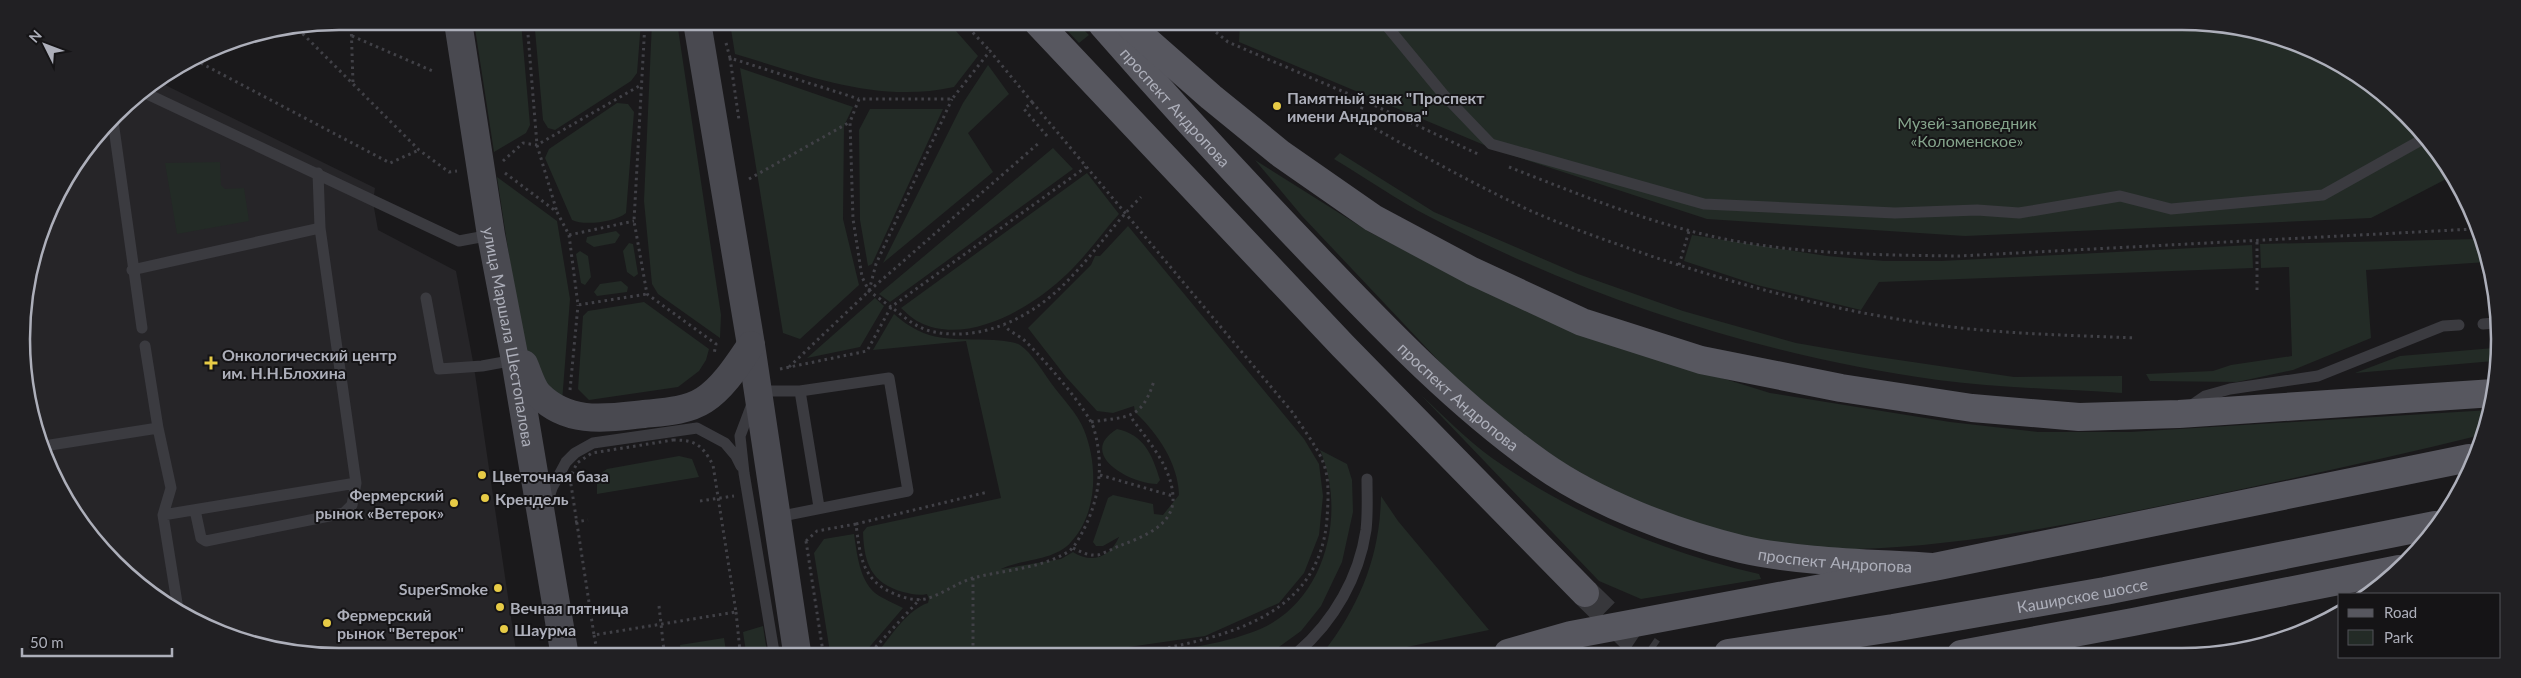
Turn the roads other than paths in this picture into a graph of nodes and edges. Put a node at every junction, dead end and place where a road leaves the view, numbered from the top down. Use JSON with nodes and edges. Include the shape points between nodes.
{"nodes":[{"id":1,"x":459,"y":30,"type":"edge"},
{"id":2,"x":698,"y":30,"type":"edge"},
{"id":3,"x":1044,"y":30,"type":"edge"},
{"id":4,"x":1107,"y":30,"type":"edge"},
{"id":5,"x":1135,"y":30,"type":"edge"},
{"id":6,"x":1390,"y":30,"type":"edge"},
{"id":7,"x":150,"y":95,"type":"edge"},
{"id":8,"x":114,"y":128,"type":"edge"},
{"id":9,"x":2419,"y":141,"type":"edge"},
{"id":10,"x":318,"y":173,"type":"junction"},
{"id":11,"x":320,"y":228,"type":"junction"},
{"id":12,"x":491,"y":235,"type":"junction"},
{"id":13,"x":132,"y":270,"type":"junction"},
{"id":14,"x":426,"y":298,"type":"dead end"},
{"id":15,"x":2459,"y":326,"type":"dead end"},
{"id":16,"x":142,"y":328,"type":"dead end"},
{"id":17,"x":751,"y":345,"type":"junction"},
{"id":18,"x":145,"y":346,"type":"dead end"},
{"id":19,"x":513,"y":348,"type":"junction"},
{"id":20,"x":757,"y":391,"type":"junction"},
{"id":21,"x":800,"y":391,"type":"junction"},
{"id":22,"x":2486,"y":394,"type":"edge"},
{"id":23,"x":2179,"y":414,"type":"junction"},
{"id":24,"x":158,"y":428,"type":"junction"},
{"id":25,"x":49,"y":445,"type":"edge"},
{"id":26,"x":2466,"y":459,"type":"edge"},
{"id":27,"x":744,"y":473,"type":"junction"},
{"id":28,"x":1367,"y":479,"type":"dead end"},
{"id":29,"x":356,"y":483,"type":"junction"},
{"id":30,"x":819,"y":508,"type":"junction"},
{"id":31,"x":195,"y":510,"type":"junction"},
{"id":32,"x":163,"y":515,"type":"junction"},
{"id":33,"x":777,"y":517,"type":"junction"},
{"id":34,"x":544,"y":524,"type":"junction"},
{"id":35,"x":2428,"y":526,"type":"edge"},
{"id":36,"x":1932,"y":567,"type":"junction"},
{"id":37,"x":2385,"y":572,"type":"edge"},
{"id":38,"x":1585,"y":593,"type":"tunnel mouth"},
{"id":39,"x":177,"y":602,"type":"edge"},
{"id":40,"x":564,"y":648,"type":"edge"},
{"id":41,"x":773,"y":648,"type":"edge"},
{"id":42,"x":795,"y":648,"type":"edge"},
{"id":43,"x":1302,"y":648,"type":"edge"},
{"id":44,"x":1526,"y":648,"type":"edge"},
{"id":45,"x":1761,"y":648,"type":"edge"},
{"id":46,"x":1993,"y":648,"type":"edge"}],
"edges":[{"from":1,"to":12,"type":"main road","name":"улица Маршала Шестопалова"},
{"from":2,"to":17,"type":"main road"},
{"from":3,"to":38,"type":"main road","via":[[1336,338]]},
{"from":4,"to":36,"type":"main road","name":"проспект Андропова","via":[[1194,130],[1381,325],[1462,401],[1543,465],[1635,513],[1742,549],[1805,558]]},
{"from":5,"to":23,"type":"main road","via":[[1274,147],[1373,218],[1472,271],[1582,322],[1700,360],[1841,388],[1972,408],[2079,417]]},
{"from":6,"to":9,"type":"lane","via":[[1443,94],[1491,144],[1704,204],[1895,213],[1978,210],[2019,213],[2120,196],[2171,209],[2323,196]]},
{"from":7,"to":10,"type":"lane"},
{"from":8,"to":13,"type":"lane"},
{"from":10,"to":11,"type":"lane"},
{"from":10,"to":12,"type":"lane","via":[[373,202],[459,240]]},
{"from":11,"to":13,"type":"lane"},
{"from":11,"to":29,"type":"lane"},
{"from":12,"to":19,"type":"main road","name":"улица Маршала Шестопалова"},
{"from":13,"to":16,"type":"lane"},
{"from":14,"to":19,"type":"lane","via":[[439,370],[482,366]]},
{"from":15,"to":23,"type":"lane","via":[[2443,326],[2318,376],[2230,389],[2205,396]]},
{"from":17,"to":19,"type":"main road","via":[[718,388],[694,406],[596,419],[570,415],[538,394]]},
{"from":17,"to":20,"type":"main road"},
{"from":18,"to":24,"type":"lane"},
{"from":19,"to":34,"type":"main road","name":"улица Маршала Шестопалова"},
{"from":20,"to":21,"type":"lane"},
{"from":20,"to":27,"type":"lane","via":[[740,436]]},
{"from":20,"to":33,"type":"main road"},
{"from":21,"to":30,"type":"lane"},
{"from":21,"to":30,"type":"lane","via":[[889,378],[905,472],[908,491]]},
{"from":22,"to":23,"type":"main road"},
{"from":24,"to":25,"type":"lane"},
{"from":24,"to":32,"type":"lane","via":[[171,488]]},
{"from":26,"to":36,"type":"main road"},
{"from":27,"to":34,"type":"lane","via":[[725,443],[697,428],[593,443],[566,462],[552,488]]},
{"from":27,"to":41,"type":"lane"},
{"from":28,"to":43,"type":"lane","via":[[1366,529],[1353,575],[1332,615]]},
{"from":29,"to":31,"type":"lane"},
{"from":29,"to":31,"type":"lane","via":[[352,504],[344,513],[206,541],[201,538]]},
{"from":30,"to":33,"type":"lane"},
{"from":31,"to":32,"type":"lane"},
{"from":32,"to":39,"type":"lane"},
{"from":33,"to":42,"type":"main road"},
{"from":34,"to":40,"type":"main road","name":"улица Маршала Шестопалова"},
{"from":35,"to":45,"type":"main road","name":"Каширское шоссе","via":[[2096,593]]},
{"from":36,"to":44,"type":"main road","via":[[1571,635]]},
{"from":37,"to":46,"type":"main road"}]}
